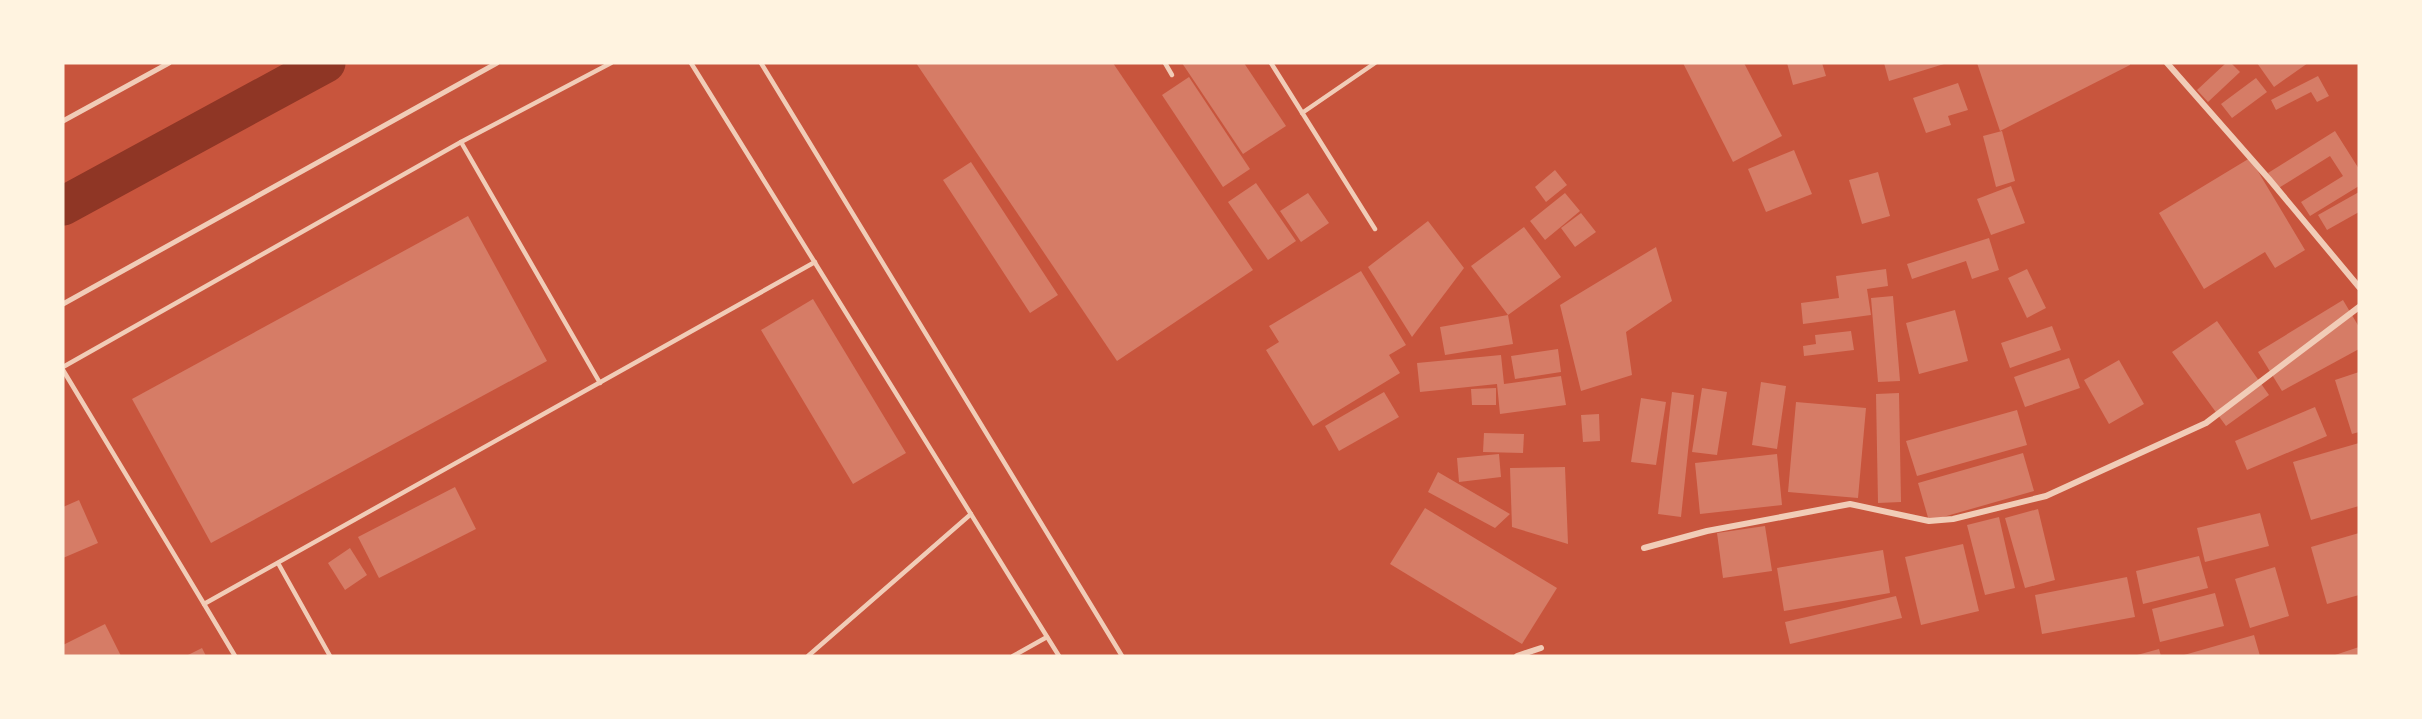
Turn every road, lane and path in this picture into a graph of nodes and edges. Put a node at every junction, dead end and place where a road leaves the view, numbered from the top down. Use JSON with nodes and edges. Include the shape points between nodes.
{"nodes":[{"id":1,"x":169,"y":63,"type":"edge"},
{"id":2,"x":496,"y":63,"type":"edge"},
{"id":3,"x":611,"y":63,"type":"edge"},
{"id":4,"x":691,"y":63,"type":"edge"},
{"id":5,"x":761,"y":63,"type":"edge"},
{"id":6,"x":1165,"y":63,"type":"edge"},
{"id":7,"x":1271,"y":63,"type":"edge"},
{"id":8,"x":1375,"y":63,"type":"edge"},
{"id":9,"x":2167,"y":63,"type":"edge"},
{"id":10,"x":1172,"y":75,"type":"dead end"},
{"id":11,"x":1302,"y":113,"type":"junction"},
{"id":12,"x":63,"y":121,"type":"edge"},
{"id":13,"x":461,"y":142,"type":"junction"},
{"id":14,"x":1375,"y":229,"type":"dead end"},
{"id":15,"x":815,"y":262,"type":"junction"},
{"id":16,"x":2359,"y":287,"type":"edge"},
{"id":17,"x":63,"y":304,"type":"edge"},
{"id":18,"x":2359,"y":307,"type":"edge"},
{"id":19,"x":63,"y":368,"type":"edge"},
{"id":20,"x":600,"y":383,"type":"junction"},
{"id":21,"x":971,"y":514,"type":"junction"},
{"id":22,"x":1644,"y":548,"type":"dead end"},
{"id":23,"x":278,"y":563,"type":"junction"},
{"id":24,"x":204,"y":604,"type":"junction"},
{"id":25,"x":1047,"y":637,"type":"junction"},
{"id":26,"x":1541,"y":648,"type":"dead end"},
{"id":27,"x":235,"y":656,"type":"edge"},
{"id":28,"x":330,"y":656,"type":"edge"},
{"id":29,"x":808,"y":656,"type":"edge"},
{"id":30,"x":1013,"y":656,"type":"edge"},
{"id":31,"x":1059,"y":656,"type":"edge"},
{"id":32,"x":1122,"y":656,"type":"edge"},
{"id":33,"x":1517,"y":656,"type":"edge"}],
"edges":[{"from":1,"to":12,"type":"street"},
{"from":2,"to":17,"type":"street"},
{"from":3,"to":13,"type":"lane"},
{"from":4,"to":15,"type":"lane"},
{"from":5,"to":32,"type":"lane"},
{"from":6,"to":10,"type":"lane"},
{"from":7,"to":11,"type":"lane"},
{"from":8,"to":11,"type":"lane"},
{"from":9,"to":16,"type":"street"},
{"from":11,"to":14,"type":"lane"},
{"from":13,"to":19,"type":"lane"},
{"from":13,"to":20,"type":"lane"},
{"from":15,"to":20,"type":"lane"},
{"from":15,"to":21,"type":"lane"},
{"from":18,"to":22,"type":"street","via":[[2206,423],[2046,496],[1953,519],[1929,521],[1850,504],[1707,531]]},
{"from":19,"to":24,"type":"lane"},
{"from":20,"to":23,"type":"lane"},
{"from":21,"to":25,"type":"lane"},
{"from":21,"to":29,"type":"lane"},
{"from":23,"to":24,"type":"lane"},
{"from":23,"to":28,"type":"lane"},
{"from":24,"to":27,"type":"lane"},
{"from":25,"to":30,"type":"lane"},
{"from":25,"to":31,"type":"lane"},
{"from":26,"to":33,"type":"street"}]}
